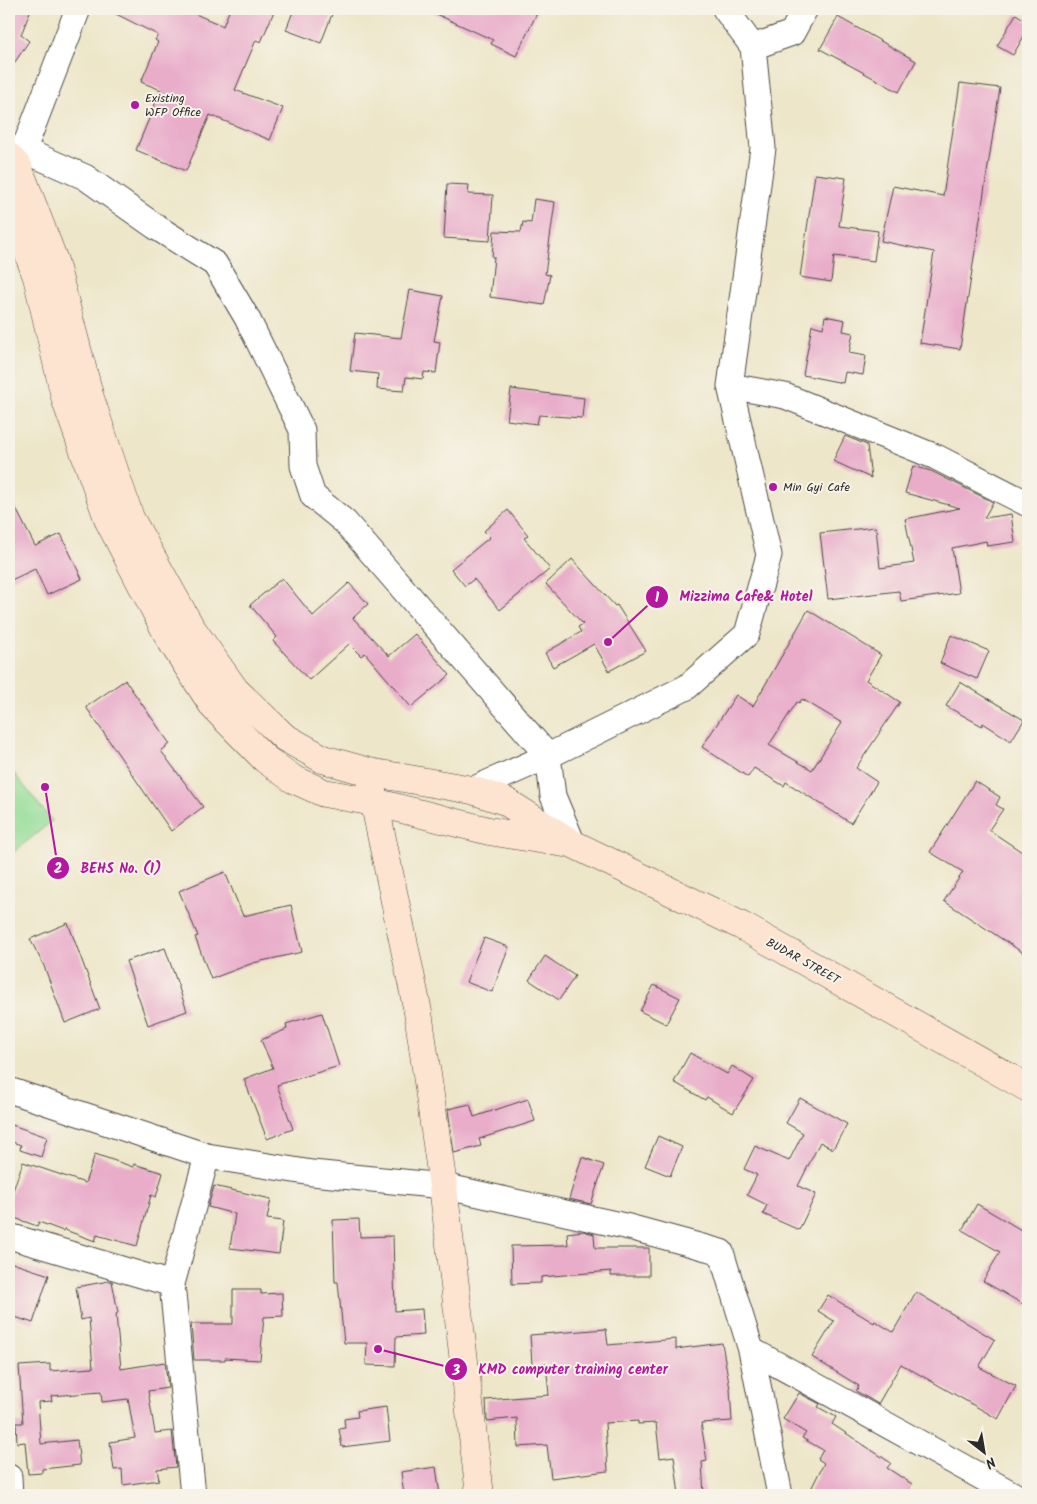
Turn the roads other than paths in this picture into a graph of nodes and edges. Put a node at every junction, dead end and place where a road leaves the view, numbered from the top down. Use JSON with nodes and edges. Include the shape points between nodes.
{"nodes":[{"id":1,"x":78,"y":9,"type":"edge"},
{"id":2,"x":725,"y":9,"type":"edge"},
{"id":3,"x":805,"y":9,"type":"edge"},
{"id":4,"x":753,"y":47,"type":"junction"},
{"id":5,"x":13,"y":158,"type":"edge"},
{"id":6,"x":9,"y":201,"type":"edge"},
{"id":7,"x":730,"y":386,"type":"junction"},
{"id":8,"x":1028,"y":504,"type":"edge"},
{"id":9,"x":548,"y":756,"type":"junction"},
{"id":10,"x":369,"y":772,"type":"junction"},
{"id":11,"x":472,"y":790,"type":"junction"},
{"id":12,"x":374,"y":802,"type":"junction"},
{"id":13,"x":573,"y":844,"type":"junction"},
{"id":14,"x":1028,"y":1088,"type":"edge"},
{"id":15,"x":9,"y":1090,"type":"edge"},
{"id":16,"x":208,"y":1156,"type":"junction"},
{"id":17,"x":443,"y":1186,"type":"junction"},
{"id":18,"x":9,"y":1236,"type":"edge"},
{"id":19,"x":172,"y":1284,"type":"junction"},
{"id":20,"x":751,"y":1350,"type":"junction"},
{"id":21,"x":9,"y":1476,"type":"edge"},
{"id":22,"x":10,"y":1495,"type":"edge"},
{"id":23,"x":193,"y":1495,"type":"edge"},
{"id":24,"x":480,"y":1495,"type":"edge"},
{"id":25,"x":780,"y":1495,"type":"edge"},
{"id":26,"x":1014,"y":1495,"type":"edge"}],
"edges":[{"from":1,"to":5,"type":"street","via":[[27,140]]},
{"from":2,"to":4,"type":"street"},
{"from":3,"to":4,"type":"street","via":[[792,33]]},
{"from":4,"to":7,"type":"street","via":[[763,148]]},
{"from":5,"to":9,"type":"street","via":[[85,177],[215,264],[247,318],[302,430],[303,466],[313,496],[345,522]]},
{"from":5,"to":10,"type":"main road","via":[[54,261],[90,398],[130,518],[190,626],[235,690],[284,737],[323,759]]},
{"from":6,"to":12,"type":"main road","via":[[37,277],[66,401],[109,521],[170,639],[214,707],[265,759],[324,793]]},
{"from":7,"to":8,"type":"street","via":[[785,396],[936,457]]},
{"from":7,"to":9,"type":"street","via":[[769,555],[747,634],[686,687]]},
{"from":9,"to":11,"type":"street"},
{"from":9,"to":13,"type":"street","via":[[553,796]]},
{"from":10,"to":11,"type":"main road"},
{"from":10,"to":12,"type":"main road"},
{"from":11,"to":13,"type":"main road","via":[[505,801]]},
{"from":12,"to":13,"type":"main road","via":[[489,831]]},
{"from":12,"to":17,"type":"main road","via":[[418,1012]]},
{"from":13,"to":14,"type":"main road","name":"BUDAR STREET","via":[[742,926]]},
{"from":15,"to":16,"type":"street"},
{"from":16,"to":17,"type":"street","via":[[312,1173]]},
{"from":16,"to":19,"type":"street"},
{"from":17,"to":20,"type":"street","via":[[629,1227],[721,1252]]},
{"from":17,"to":24,"type":"main road"},
{"from":18,"to":19,"type":"street"},
{"from":19,"to":23,"type":"street"},
{"from":20,"to":25,"type":"street"},
{"from":20,"to":26,"type":"street"},
{"from":21,"to":22,"type":"street"}]}
